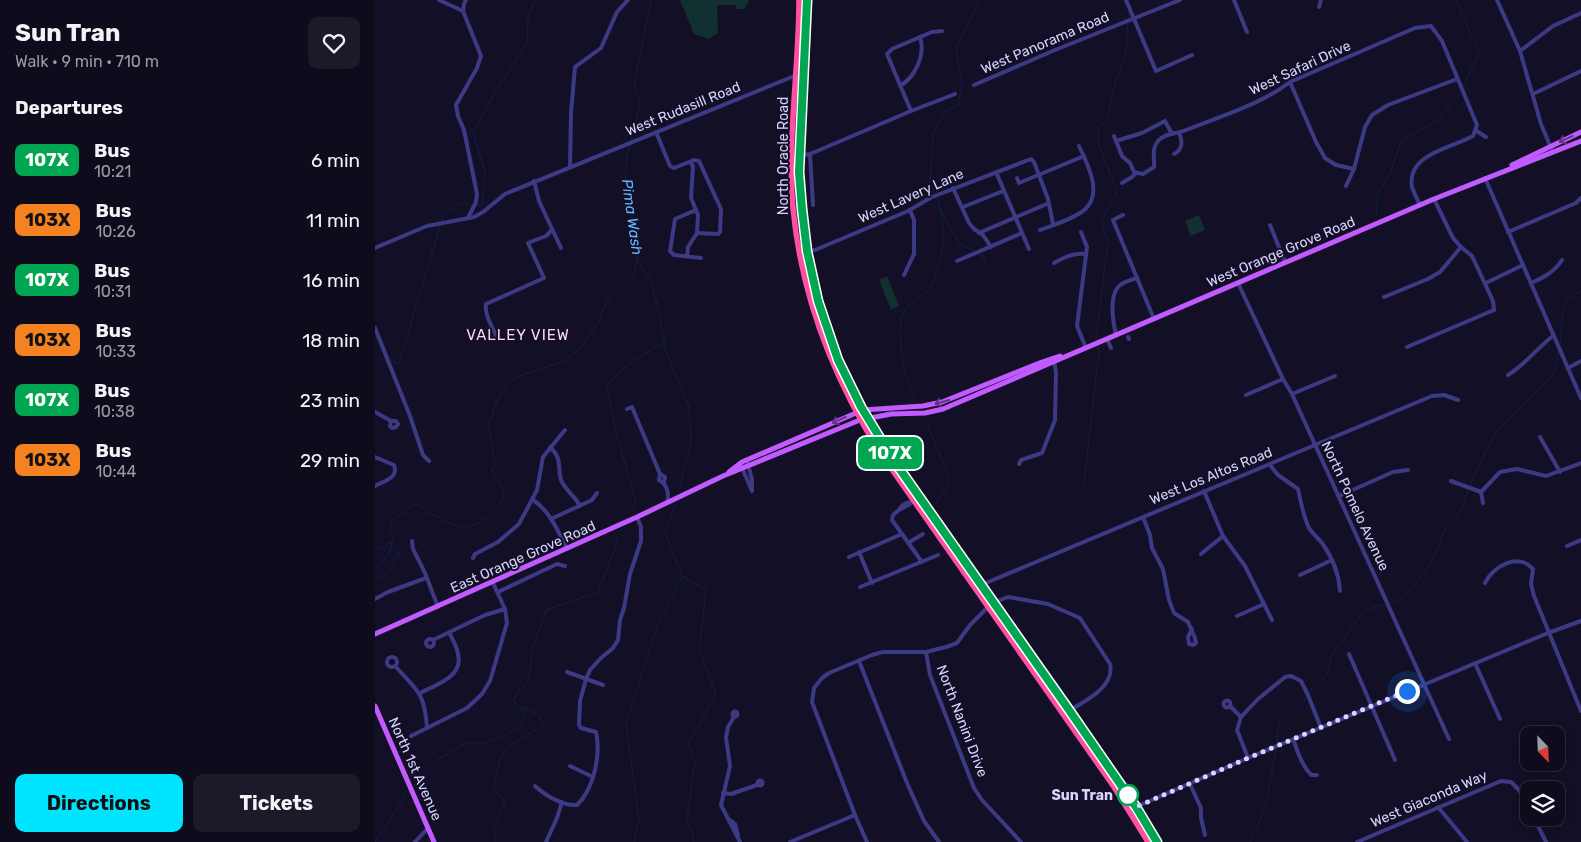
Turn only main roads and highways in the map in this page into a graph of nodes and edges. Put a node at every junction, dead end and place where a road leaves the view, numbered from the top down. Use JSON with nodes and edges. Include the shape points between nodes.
{"nodes":[{"id":1,"x":799,"y":0,"type":"edge"},
{"id":2,"x":807,"y":0,"type":"edge"},
{"id":3,"x":1581,"y":132,"type":"edge"},
{"id":4,"x":1581,"y":141,"type":"edge"},
{"id":5,"x":1499,"y":172,"type":"junction"},
{"id":6,"x":1053,"y":360,"type":"junction"},
{"id":7,"x":863,"y":410,"type":"junction"},
{"id":8,"x":856,"y":413,"type":"junction"},
{"id":9,"x":867,"y":418,"type":"junction"},
{"id":10,"x":860,"y":420,"type":"junction"},
{"id":11,"x":748,"y":463,"type":"junction"},
{"id":12,"x":679,"y":498,"type":"joint"},
{"id":13,"x":375,"y":634,"type":"edge"},
{"id":14,"x":375,"y":706,"type":"edge"},
{"id":15,"x":434,"y":842,"type":"edge"},
{"id":16,"x":1148,"y":842,"type":"edge"},
{"id":17,"x":1157,"y":842,"type":"edge"}],
"edges":[{"from":1,"to":8,"type":"highway","name":"North Oracle Road","via":[[792,157],[793,207],[799,251],[824,342]]},
{"from":2,"to":7,"type":"highway","name":"North Oracle Road","via":[[800,157],[807,251],[830,339]]},
{"from":3,"to":5,"type":"main road","name":"West Orange Grove Road","one_way":true},
{"from":4,"to":5,"type":"main road","name":"West Orange Grove Road"},
{"from":5,"to":6,"type":"main road","name":"West Orange Grove Road"},
{"from":6,"to":7,"type":"main road","name":"West Orange Grove Road","one_way":true,"via":[[942,402]]},
{"from":6,"to":9,"type":"main road","name":"West Orange Grove Road","via":[[943,409]]},
{"from":7,"to":8,"type":"main road","name":"West Orange Grove Road"},
{"from":7,"to":9,"type":"highway","name":"North Oracle Road"},
{"from":8,"to":10,"type":"highway","name":"North Oracle Road"},
{"from":8,"to":11,"type":"main road","name":"West Orange Grove Road","one_way":true},
{"from":9,"to":10,"type":"main road","name":"West Orange Grove Road"},
{"from":9,"to":17,"type":"highway","name":"North Oracle Road"},
{"from":10,"to":11,"type":"main road","name":"West Orange Grove Road"},
{"from":10,"to":16,"type":"highway","name":"North Oracle Road","via":[[912,501],[1063,714]]},
{"from":11,"to":12,"type":"main road","name":"West Orange Grove Road"},
{"from":12,"to":13,"type":"main road","name":"East Orange Grove Road"},
{"from":14,"to":15,"type":"main road","name":"North 1st Avenue"}]}
